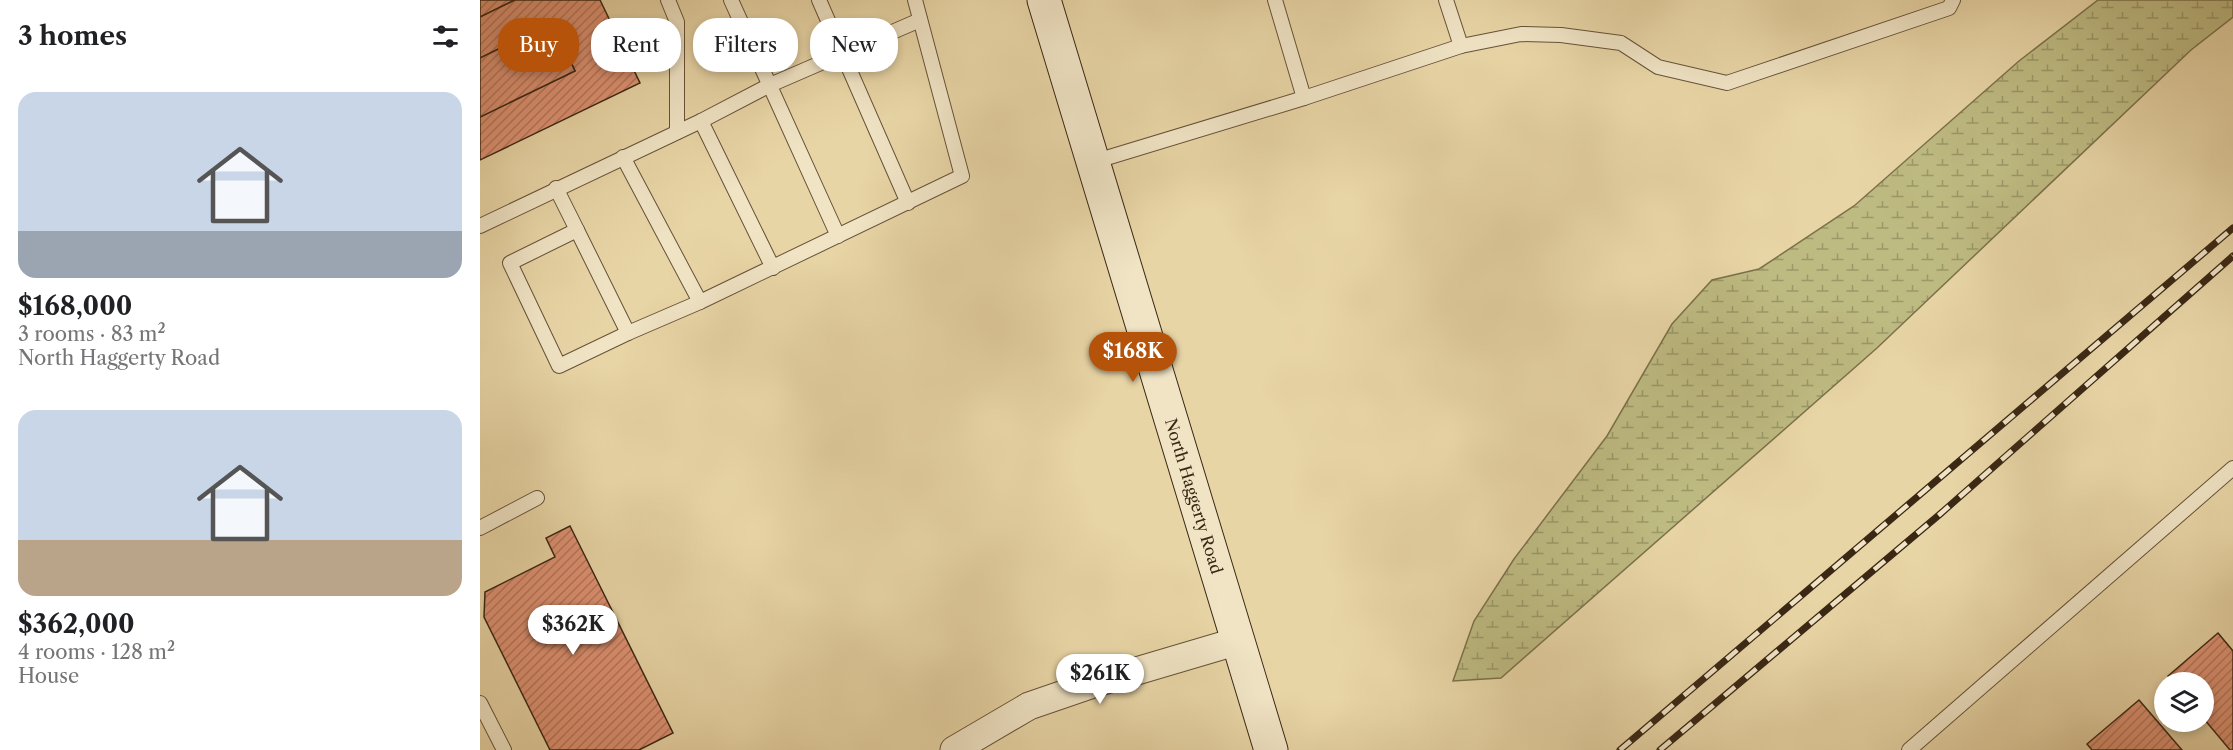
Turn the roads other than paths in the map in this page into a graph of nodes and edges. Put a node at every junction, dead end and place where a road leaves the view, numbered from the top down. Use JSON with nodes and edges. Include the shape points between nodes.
{"nodes":[{"id":1,"x":668,"y":0,"type":"edge"},
{"id":2,"x":731,"y":0,"type":"edge"},
{"id":3,"x":819,"y":0,"type":"edge"},
{"id":4,"x":915,"y":0,"type":"edge"},
{"id":5,"x":1044,"y":0,"type":"edge"},
{"id":6,"x":1275,"y":0,"type":"edge"},
{"id":7,"x":1446,"y":0,"type":"edge"},
{"id":8,"x":1953,"y":0,"type":"edge"},
{"id":9,"x":827,"y":18,"type":"edge"},
{"id":10,"x":920,"y":20,"type":"junction"},
{"id":11,"x":898,"y":29,"type":"edge"},
{"id":12,"x":1461,"y":46,"type":"junction"},
{"id":13,"x":810,"y":67,"type":"edge"},
{"id":14,"x":852,"y":72,"type":"edge"},
{"id":15,"x":770,"y":85,"type":"junction"},
{"id":16,"x":1304,"y":99,"type":"junction"},
{"id":17,"x":700,"y":121,"type":"junction"},
{"id":18,"x":677,"y":132,"type":"junction"},
{"id":19,"x":623,"y":157,"type":"junction"},
{"id":20,"x":1093,"y":162,"type":"junction"},
{"id":21,"x":556,"y":188,"type":"junction"},
{"id":22,"x":908,"y":203,"type":"junction"},
{"id":23,"x":480,"y":226,"type":"edge"},
{"id":24,"x":577,"y":230,"type":"junction"},
{"id":25,"x":838,"y":236,"type":"junction"},
{"id":26,"x":773,"y":268,"type":"junction"},
{"id":27,"x":700,"y":302,"type":"junction"},
{"id":28,"x":628,"y":333,"type":"junction"},
{"id":29,"x":2233,"y":468,"type":"edge"},
{"id":30,"x":537,"y":498,"type":"dead end"},
{"id":31,"x":480,"y":528,"type":"edge"},
{"id":32,"x":1238,"y":641,"type":"junction"},
{"id":33,"x":480,"y":703,"type":"edge"},
{"id":34,"x":504,"y":750,"type":"edge"},
{"id":35,"x":954,"y":750,"type":"edge"},
{"id":36,"x":1271,"y":750,"type":"edge"},
{"id":37,"x":1909,"y":750,"type":"edge"}],
"edges":[{"from":1,"to":18,"type":"lane","via":[[677,22]]},
{"from":2,"to":15,"type":"lane"},
{"from":3,"to":9,"type":"lane"},
{"from":4,"to":10,"type":"lane"},
{"from":5,"to":20,"type":"street","name":"North Haggerty Road"},
{"from":6,"to":16,"type":"lane"},
{"from":7,"to":12,"type":"lane"},
{"from":8,"to":12,"type":"lane","via":[[1949,8],[1727,83],[1658,67],[1621,44],[1561,34],[1521,34]]},
{"from":10,"to":11,"type":"lane"},
{"from":10,"to":22,"type":"lane","via":[[962,176]]},
{"from":12,"to":16,"type":"lane"},
{"from":13,"to":15,"type":"lane"},
{"from":14,"to":22,"type":"lane"},
{"from":15,"to":17,"type":"lane"},
{"from":15,"to":25,"type":"lane"},
{"from":16,"to":20,"type":"lane"},
{"from":17,"to":18,"type":"lane"},
{"from":17,"to":26,"type":"lane"},
{"from":18,"to":19,"type":"lane"},
{"from":19,"to":21,"type":"lane"},
{"from":19,"to":27,"type":"lane"},
{"from":20,"to":32,"type":"street","name":"North Haggerty Road"},
{"from":21,"to":23,"type":"lane"},
{"from":21,"to":24,"type":"lane"},
{"from":22,"to":25,"type":"lane"},
{"from":24,"to":28,"type":"lane"},
{"from":24,"to":28,"type":"lane","via":[[510,263],[559,366]]},
{"from":25,"to":26,"type":"lane"},
{"from":26,"to":27,"type":"lane"},
{"from":27,"to":28,"type":"lane"},
{"from":29,"to":37,"type":"lane"},
{"from":30,"to":31,"type":"lane"},
{"from":32,"to":35,"type":"street","via":[[1029,706]]},
{"from":32,"to":36,"type":"street","name":"North Haggerty Road"},
{"from":33,"to":34,"type":"lane"}]}
